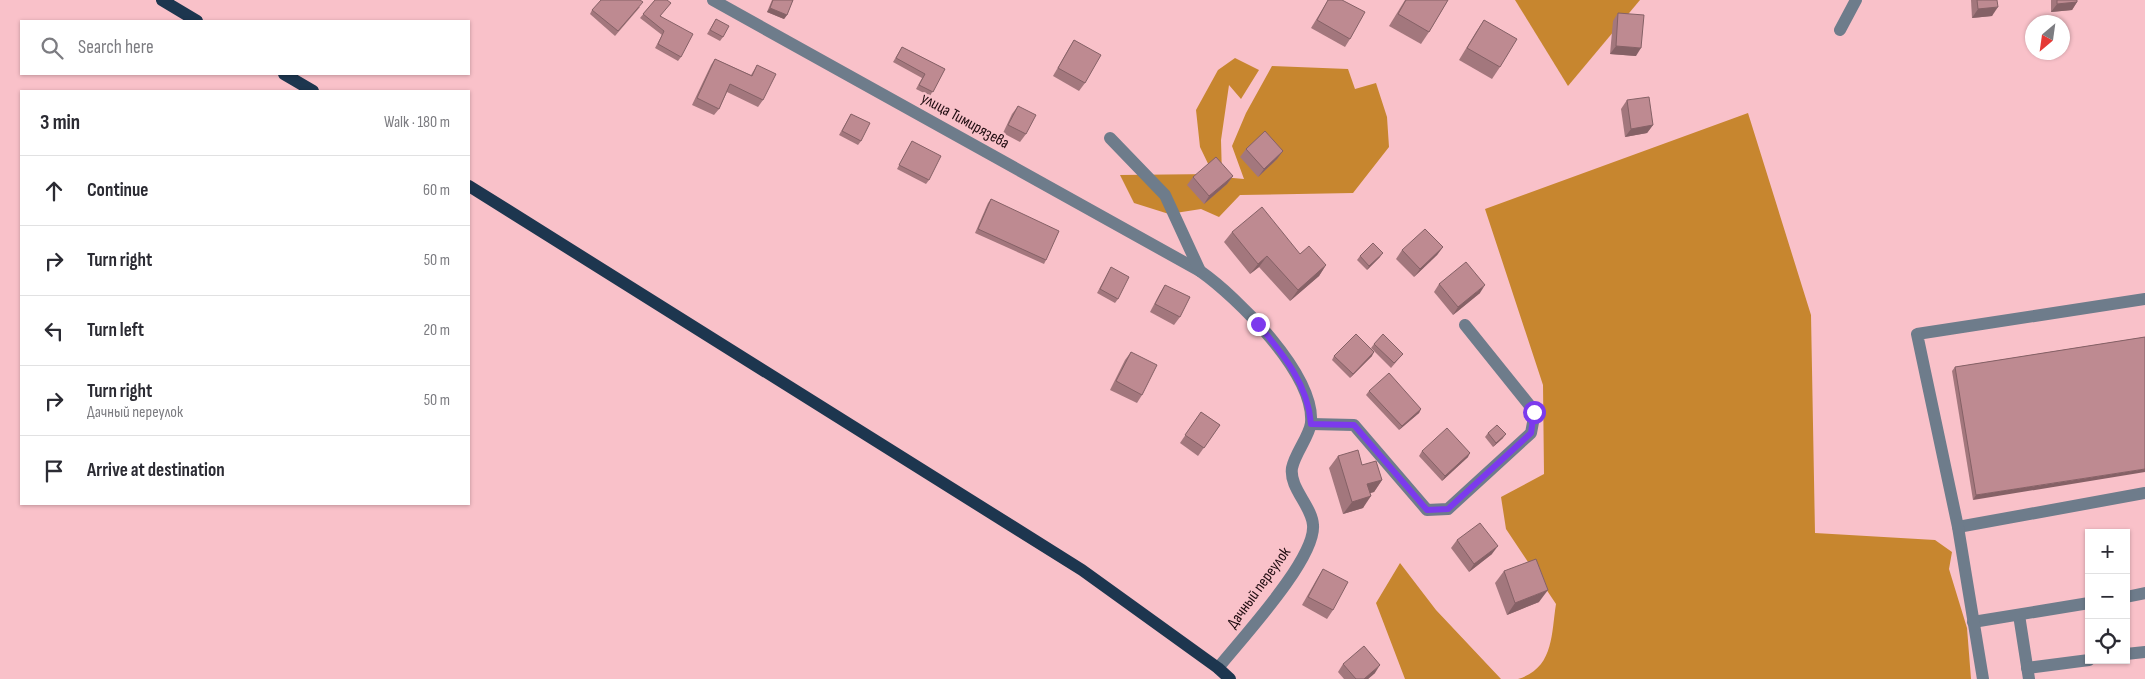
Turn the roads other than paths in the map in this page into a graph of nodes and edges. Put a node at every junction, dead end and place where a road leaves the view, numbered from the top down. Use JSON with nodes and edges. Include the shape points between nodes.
{"nodes":[{"id":1,"x":162,"y":0,"type":"edge"},
{"id":2,"x":713,"y":0,"type":"edge"},
{"id":3,"x":1856,"y":0,"type":"edge"},
{"id":4,"x":195,"y":20,"type":"edge"},
{"id":5,"x":1840,"y":30,"type":"dead end"},
{"id":6,"x":286,"y":75,"type":"edge"},
{"id":7,"x":311,"y":90,"type":"edge"},
{"id":8,"x":1110,"y":138,"type":"dead end"},
{"id":9,"x":470,"y":187,"type":"edge"},
{"id":10,"x":1200,"y":271,"type":"junction"},
{"id":11,"x":2145,"y":299,"type":"edge"},
{"id":12,"x":1465,"y":325,"type":"dead end"},
{"id":13,"x":1311,"y":424,"type":"junction"},
{"id":14,"x":2145,"y":493,"type":"edge"},
{"id":15,"x":1958,"y":527,"type":"junction"},
{"id":16,"x":2145,"y":594,"type":"edge"},
{"id":17,"x":2130,"y":596,"type":"edge"},
{"id":18,"x":2085,"y":604,"type":"edge"},
{"id":19,"x":2019,"y":615,"type":"junction"},
{"id":20,"x":1973,"y":622,"type":"junction"},
{"id":21,"x":2145,"y":652,"type":"edge"},
{"id":22,"x":2130,"y":654,"type":"edge"},
{"id":23,"x":2085,"y":661,"type":"edge"},
{"id":24,"x":1218,"y":668,"type":"junction"},
{"id":25,"x":2028,"y":674,"type":"edge"},
{"id":26,"x":1230,"y":679,"type":"edge"},
{"id":27,"x":1983,"y":679,"type":"edge"}],
"edges":[{"from":1,"to":4,"type":"main road"},
{"from":2,"to":10,"type":"street","name":"улица Тимирязева"},
{"from":3,"to":5,"type":"street"},
{"from":6,"to":7,"type":"main road"},
{"from":8,"to":10,"type":"street","via":[[1165,195]]},
{"from":9,"to":24,"type":"main road","via":[[1082,570]]},
{"from":10,"to":13,"type":"street","via":[[1258,324],[1284,356],[1309,406]]},
{"from":11,"to":15,"type":"street","via":[[1917,334]]},
{"from":12,"to":13,"type":"street","via":[[1534,412],[1531,433],[1448,509],[1427,510],[1354,425]]},
{"from":13,"to":24,"type":"street","name":"Дачный переулок","via":[[1292,470],[1313,524],[1312,539],[1291,577]]},
{"from":14,"to":15,"type":"street"},
{"from":15,"to":20,"type":"street"},
{"from":16,"to":17,"type":"street"},
{"from":18,"to":19,"type":"street"},
{"from":19,"to":20,"type":"street"},
{"from":19,"to":25,"type":"street"},
{"from":20,"to":27,"type":"street"},
{"from":21,"to":22,"type":"street"},
{"from":23,"to":25,"type":"street"},
{"from":24,"to":26,"type":"main road"}]}
